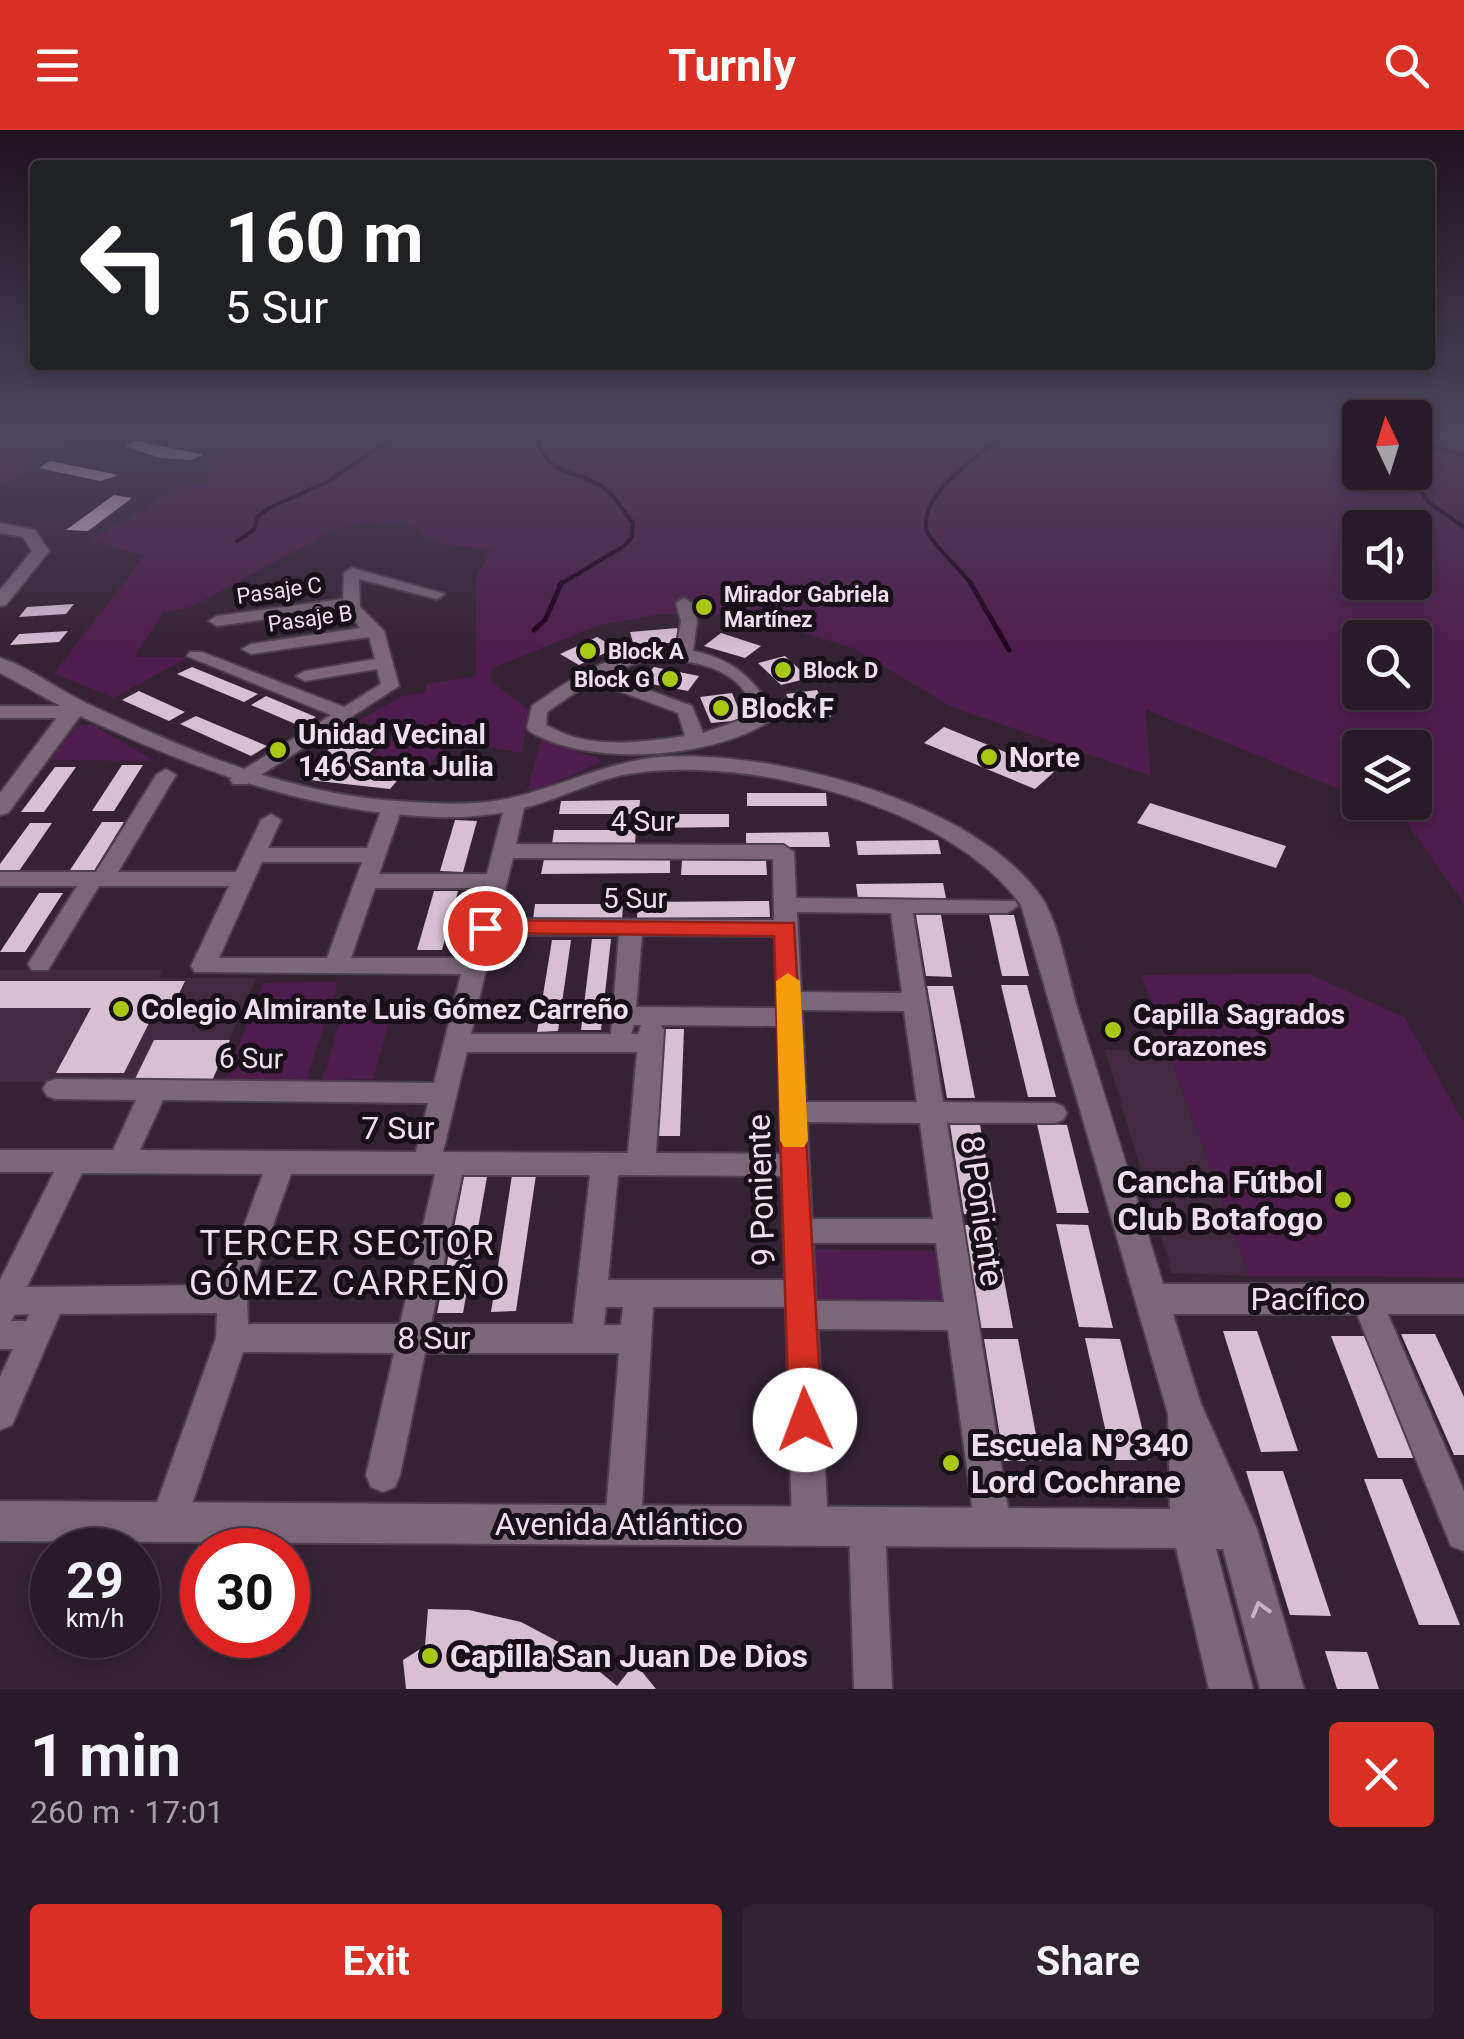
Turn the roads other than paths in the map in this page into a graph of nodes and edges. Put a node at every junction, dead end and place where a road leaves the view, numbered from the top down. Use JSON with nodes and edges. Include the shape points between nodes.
{"nodes":[{"id":1,"x":0,"y":528,"type":"edge"},
{"id":2,"x":437,"y":594,"type":"dead end"},
{"id":3,"x":0,"y":601,"type":"edge"},
{"id":4,"x":348,"y":603,"type":"junction"},
{"id":5,"x":684,"y":603,"type":"dead end"},
{"id":6,"x":217,"y":621,"type":"dead end"},
{"id":7,"x":376,"y":631,"type":"junction"},
{"id":8,"x":251,"y":649,"type":"dead end"},
{"id":9,"x":684,"y":654,"type":"junction"},
{"id":10,"x":196,"y":656,"type":"dead end"},
{"id":11,"x":0,"y":664,"type":"edge"},
{"id":12,"x":384,"y":664,"type":"junction"},
{"id":13,"x":589,"y":674,"type":"junction"},
{"id":14,"x":305,"y":676,"type":"dead end"},
{"id":15,"x":74,"y":710,"type":"junction"},
{"id":16,"x":0,"y":712,"type":"edge"},
{"id":17,"x":346,"y":714,"type":"junction"},
{"id":18,"x":696,"y":738,"type":"junction"},
{"id":19,"x":613,"y":760,"type":"junction"},
{"id":20,"x":166,"y":775,"type":"dead end"},
{"id":21,"x":240,"y":780,"type":"junction"},
{"id":22,"x":9,"y":785,"type":"edge"},
{"id":23,"x":515,"y":804,"type":"junction"},
{"id":24,"x":0,"y":808,"type":"edge"},
{"id":25,"x":392,"y":808,"type":"junction"},
{"id":26,"x":271,"y":820,"type":"dead end"},
{"id":27,"x":504,"y":851,"type":"junction"},
{"id":28,"x":783,"y":852,"type":"joint"},
{"id":29,"x":255,"y":855,"type":"junction"},
{"id":30,"x":375,"y":855,"type":"junction"},
{"id":31,"x":0,"y":879,"type":"edge"},
{"id":32,"x":98,"y":879,"type":"junction"},
{"id":33,"x":243,"y":879,"type":"junction"},
{"id":34,"x":366,"y":881,"type":"junction"},
{"id":35,"x":496,"y":881,"type":"junction"},
{"id":36,"x":901,"y":906,"type":"junction"},
{"id":37,"x":1007,"y":906,"type":"dead end"},
{"id":38,"x":785,"y":917,"type":"junction"},
{"id":39,"x":485,"y":928,"type":"junction"},
{"id":40,"x":631,"y":928,"type":"junction"},
{"id":41,"x":40,"y":964,"type":"dead end"},
{"id":42,"x":336,"y":966,"type":"junction"},
{"id":43,"x":475,"y":966,"type":"junction"},
{"id":44,"x":916,"y":1002,"type":"junction"},
{"id":45,"x":789,"y":1009,"type":"junction"},
{"id":46,"x":622,"y":1016,"type":"junction"},
{"id":47,"x":651,"y":1030,"type":"junction"},
{"id":48,"x":457,"y":1042,"type":"junction"},
{"id":49,"x":620,"y":1043,"type":"junction"},
{"id":50,"x":56,"y":1089,"type":"dead end"},
{"id":51,"x":154,"y":1090,"type":"junction"},
{"id":52,"x":444,"y":1093,"type":"junction"},
{"id":53,"x":793,"y":1112,"type":"junction"},
{"id":54,"x":932,"y":1113,"type":"junction"},
{"id":55,"x":1054,"y":1113,"type":"dead end"},
{"id":56,"x":0,"y":1161,"type":"edge"},
{"id":57,"x":73,"y":1162,"type":"junction"},
{"id":58,"x":121,"y":1162,"type":"junction"},
{"id":59,"x":280,"y":1162,"type":"junction"},
{"id":60,"x":439,"y":1163,"type":"junction"},
{"id":61,"x":605,"y":1164,"type":"junction"},
{"id":62,"x":641,"y":1164,"type":"junction"},
{"id":63,"x":795,"y":1164,"type":"junction"},
{"id":64,"x":798,"y":1231,"type":"junction"},
{"id":65,"x":950,"y":1231,"type":"junction"},
{"id":66,"x":592,"y":1293,"type":"junction"},
{"id":67,"x":639,"y":1293,"type":"junction"},
{"id":68,"x":232,"y":1298,"type":"junction"},
{"id":69,"x":1464,"y":1298,"type":"edge"},
{"id":70,"x":1153,"y":1299,"type":"junction"},
{"id":71,"x":1366,"y":1299,"type":"junction"},
{"id":72,"x":51,"y":1300,"type":"junction"},
{"id":73,"x":801,"y":1304,"type":"junction"},
{"id":74,"x":3,"y":1307,"type":"edge"},
{"id":75,"x":962,"y":1316,"type":"junction"},
{"id":76,"x":0,"y":1335,"type":"edge"},
{"id":77,"x":36,"y":1335,"type":"junction"},
{"id":78,"x":232,"y":1338,"type":"junction"},
{"id":79,"x":413,"y":1338,"type":"junction"},
{"id":80,"x":587,"y":1338,"type":"junction"},
{"id":81,"x":636,"y":1338,"type":"junction"},
{"id":82,"x":1184,"y":1406,"type":"junction"},
{"id":83,"x":0,"y":1414,"type":"edge"},
{"id":84,"x":383,"y":1475,"type":"dead end"},
{"id":85,"x":0,"y":1521,"type":"edge"},
{"id":86,"x":168,"y":1522,"type":"junction"},
{"id":87,"x":623,"y":1524,"type":"junction"},
{"id":88,"x":810,"y":1526,"type":"junction"},
{"id":89,"x":867,"y":1526,"type":"junction"},
{"id":90,"x":993,"y":1526,"type":"junction"},
{"id":91,"x":1191,"y":1528,"type":"junction"},
{"id":92,"x":1237,"y":1529,"type":"junction"},
{"id":93,"x":1464,"y":1533,"type":"edge"},
{"id":94,"x":873,"y":1689,"type":"edge"},
{"id":95,"x":1230,"y":1689,"type":"edge"},
{"id":96,"x":1282,"y":1689,"type":"edge"}],
"edges":[{"from":1,"to":3,"type":"street","via":[[29,533],[41,552]]},
{"from":2,"to":4,"type":"street","via":[[352,573]]},
{"from":4,"to":6,"type":"street","name":"Pasaje C"},
{"from":4,"to":7,"type":"street","via":[[358,621]]},
{"from":5,"to":9,"type":"street"},
{"from":7,"to":8,"type":"street","name":"Pasaje B"},
{"from":7,"to":12,"type":"street"},
{"from":9,"to":13,"type":"street","via":[[636,656]]},
{"from":9,"to":18,"type":"street","via":[[738,674],[763,710],[747,728]]},
{"from":10,"to":17,"type":"street"},
{"from":11,"to":15,"type":"street"},
{"from":12,"to":14,"type":"street"},
{"from":12,"to":17,"type":"street","via":[[390,686]]},
{"from":13,"to":18,"type":"street","via":[[686,710]]},
{"from":13,"to":19,"type":"street","via":[[538,710],[534,723]]},
{"from":15,"to":16,"type":"street"},
{"from":15,"to":21,"type":"street"},
{"from":15,"to":22,"type":"street"},
{"from":17,"to":21,"type":"street"},
{"from":18,"to":19,"type":"street"},
{"from":19,"to":23,"type":"street"},
{"from":19,"to":70,"type":"street","via":[[714,762],[809,775],[950,832],[1012,875],[1033,904]]},
{"from":20,"to":32,"type":"street"},
{"from":21,"to":25,"type":"street"},
{"from":22,"to":24,"type":"street"},
{"from":23,"to":25,"type":"street"},
{"from":23,"to":27,"type":"street"},
{"from":25,"to":30,"type":"street"},
{"from":26,"to":29,"type":"street"},
{"from":27,"to":28,"type":"street","name":"4 Sur"},
{"from":27,"to":35,"type":"street"},
{"from":28,"to":38,"type":"street","name":"9 Poniente"},
{"from":29,"to":30,"type":"street"},
{"from":29,"to":33,"type":"street"},
{"from":30,"to":34,"type":"street"},
{"from":31,"to":32,"type":"street"},
{"from":32,"to":33,"type":"street"},
{"from":32,"to":41,"type":"street"},
{"from":33,"to":42,"type":"street","via":[[203,966]]},
{"from":34,"to":35,"type":"street"},
{"from":34,"to":42,"type":"street"},
{"from":35,"to":39,"type":"street"},
{"from":36,"to":37,"type":"street","name":"5 Sur"},
{"from":36,"to":38,"type":"street","name":"5 Sur"},
{"from":36,"to":44,"type":"street","name":"8 Poniente"},
{"from":38,"to":40,"type":"street","name":"5 Sur"},
{"from":38,"to":45,"type":"street","name":"9 Poniente"},
{"from":39,"to":40,"type":"street","name":"5 Sur"},
{"from":39,"to":43,"type":"street"},
{"from":40,"to":46,"type":"street"},
{"from":42,"to":43,"type":"street"},
{"from":43,"to":48,"type":"street"},
{"from":44,"to":45,"type":"street"},
{"from":44,"to":54,"type":"street","name":"8 Poniente"},
{"from":45,"to":47,"type":"street"},
{"from":45,"to":53,"type":"street","name":"9 Poniente"},
{"from":46,"to":47,"type":"street"},
{"from":46,"to":49,"type":"street"},
{"from":47,"to":49,"type":"street"},
{"from":47,"to":62,"type":"street"},
{"from":48,"to":49,"type":"street"},
{"from":48,"to":52,"type":"street"},
{"from":50,"to":51,"type":"street","name":"6 Sur"},
{"from":51,"to":52,"type":"street","name":"6 Sur"},
{"from":51,"to":58,"type":"street"},
{"from":52,"to":60,"type":"street"},
{"from":53,"to":54,"type":"street"},
{"from":53,"to":63,"type":"street","name":"9 Poniente"},
{"from":54,"to":55,"type":"street"},
{"from":54,"to":65,"type":"street","name":"8 Poniente"},
{"from":56,"to":57,"type":"street","name":"7 Sur"},
{"from":57,"to":58,"type":"street","name":"7 Sur"},
{"from":57,"to":74,"type":"street"},
{"from":58,"to":59,"type":"street","name":"7 Sur"},
{"from":59,"to":60,"type":"street","name":"7 Sur"},
{"from":59,"to":68,"type":"street"},
{"from":60,"to":61,"type":"street","name":"7 Sur"},
{"from":60,"to":79,"type":"street"},
{"from":61,"to":62,"type":"street","name":"7 Sur"},
{"from":61,"to":66,"type":"street"},
{"from":62,"to":63,"type":"street","name":"7 Sur"},
{"from":63,"to":64,"type":"street","name":"9 Poniente"},
{"from":64,"to":65,"type":"street"},
{"from":64,"to":73,"type":"street","name":"9 Poniente"},
{"from":65,"to":75,"type":"street","name":"8 Poniente"},
{"from":66,"to":67,"type":"street"},
{"from":66,"to":80,"type":"street"},
{"from":67,"to":73,"type":"street"},
{"from":67,"to":81,"type":"street"},
{"from":68,"to":72,"type":"street"},
{"from":68,"to":78,"type":"street"},
{"from":69,"to":71,"type":"street","name":"Pacífico"},
{"from":70,"to":71,"type":"street","name":"Pacífico"},
{"from":70,"to":82,"type":"street"},
{"from":71,"to":93,"type":"street"},
{"from":72,"to":74,"type":"street"},
{"from":72,"to":77,"type":"street"},
{"from":73,"to":75,"type":"street"},
{"from":73,"to":88,"type":"street","name":"9 Poniente"},
{"from":75,"to":90,"type":"street","name":"8 Poniente"},
{"from":76,"to":77,"type":"street"},
{"from":77,"to":83,"type":"street"},
{"from":78,"to":79,"type":"street","name":"8 Sur"},
{"from":78,"to":86,"type":"street"},
{"from":79,"to":80,"type":"street","name":"8 Sur"},
{"from":79,"to":84,"type":"street"},
{"from":80,"to":81,"type":"street","name":"8 Sur"},
{"from":81,"to":87,"type":"street"},
{"from":82,"to":91,"type":"street"},
{"from":82,"to":92,"type":"street"},
{"from":85,"to":86,"type":"street","name":"Avenida Atlántico"},
{"from":86,"to":87,"type":"street","name":"Avenida Atlántico"},
{"from":87,"to":88,"type":"street","name":"Avenida Atlántico"},
{"from":88,"to":89,"type":"street","name":"Avenida Atlántico"},
{"from":89,"to":90,"type":"street","name":"Avenida Atlántico"},
{"from":89,"to":94,"type":"street"},
{"from":90,"to":91,"type":"street","name":"Avenida Atlántico"},
{"from":91,"to":92,"type":"street","name":"Avenida Atlántico"},
{"from":91,"to":95,"type":"street"},
{"from":96,"to":92,"type":"street","one_way":true}]}
